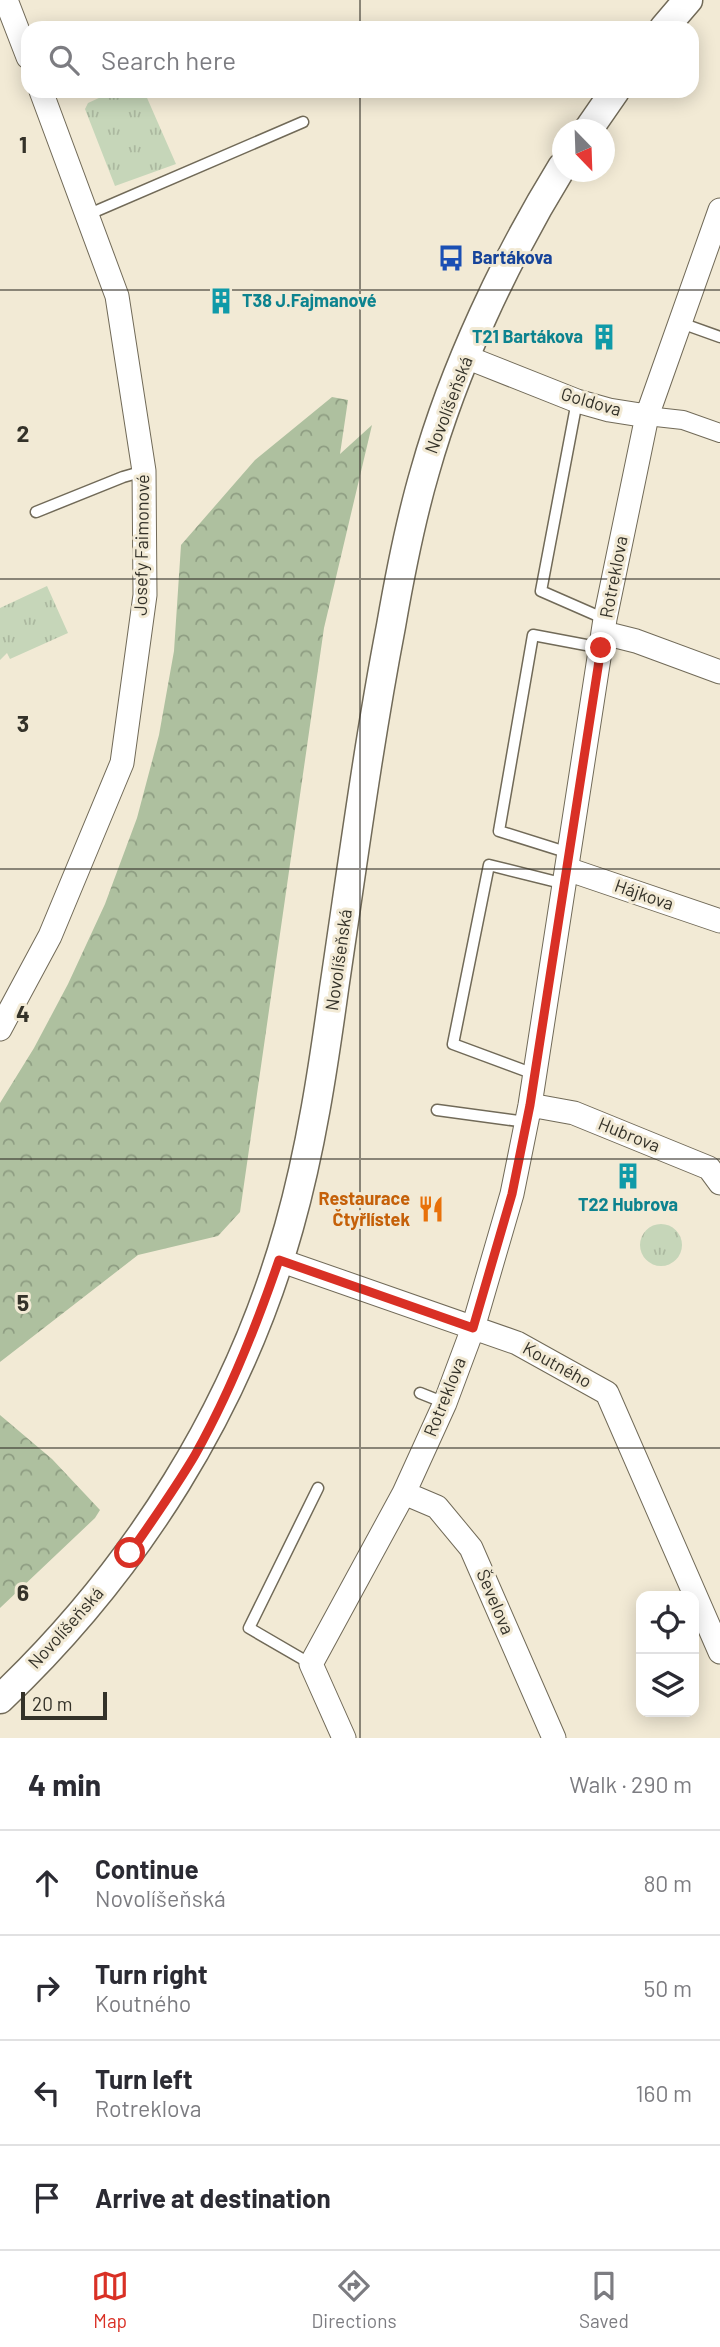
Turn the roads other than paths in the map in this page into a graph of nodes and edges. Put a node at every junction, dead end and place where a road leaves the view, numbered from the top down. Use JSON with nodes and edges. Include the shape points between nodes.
{"nodes":[{"id":1,"x":688,"y":0,"type":"edge"},
{"id":2,"x":9,"y":1,"type":"edge"},
{"id":3,"x":670,"y":21,"type":"edge"},
{"id":4,"x":21,"y":36,"type":"edge"},
{"id":5,"x":44,"y":98,"type":"edge"},
{"id":6,"x":610,"y":98,"type":"edge"},
{"id":7,"x":596,"y":119,"type":"edge"},
{"id":8,"x":303,"y":122,"type":"dead end"},
{"id":9,"x":554,"y":182,"type":"edge"},
{"id":10,"x":720,"y":210,"type":"edge"},
{"id":11,"x":87,"y":215,"type":"junction"},
{"id":12,"x":681,"y":323,"type":"junction"},
{"id":13,"x":720,"y":337,"type":"edge"},
{"id":14,"x":467,"y":357,"type":"junction"},
{"id":15,"x":577,"y":401,"type":"junction"},
{"id":16,"x":647,"y":416,"type":"junction"},
{"id":17,"x":720,"y":433,"type":"edge"},
{"id":18,"x":144,"y":471,"type":"junction"},
{"id":19,"x":36,"y":512,"type":"dead end"},
{"id":20,"x":603,"y":633,"type":"junction"},
{"id":21,"x":720,"y":672,"type":"edge"},
{"id":22,"x":567,"y":869,"type":"junction"},
{"id":23,"x":720,"y":921,"type":"edge"},
{"id":24,"x":0,"y":1029,"type":"edge"},
{"id":25,"x":534,"y":1074,"type":"junction"},
{"id":26,"x":437,"y":1110,"type":"dead end"},
{"id":27,"x":528,"y":1114,"type":"junction"},
{"id":28,"x":720,"y":1183,"type":"edge"},
{"id":29,"x":279,"y":1260,"type":"junction"},
{"id":30,"x":473,"y":1328,"type":"junction"},
{"id":31,"x":420,"y":1393,"type":"dead end"},
{"id":32,"x":445,"y":1403,"type":"junction"},
{"id":33,"x":318,"y":1488,"type":"dead end"},
{"id":34,"x":404,"y":1493,"type":"junction"},
{"id":35,"x":720,"y":1653,"type":"edge"},
{"id":36,"x":311,"y":1664,"type":"junction"},
{"id":37,"x":0,"y":1699,"type":"edge"},
{"id":38,"x":344,"y":1738,"type":"edge"},
{"id":39,"x":554,"y":1738,"type":"edge"}],
"edges":[{"from":1,"to":3,"type":"street"},
{"from":2,"to":4,"type":"street"},
{"from":5,"to":11,"type":"street","name":"Josefy Faimonové"},
{"from":6,"to":7,"type":"street"},
{"from":8,"to":11,"type":"lane"},
{"from":9,"to":14,"type":"street","name":"Novolíšeňská","via":[[500,282]]},
{"from":10,"to":12,"type":"street","name":"Rotreklova"},
{"from":11,"to":18,"type":"street","name":"Josefy Faimonové","via":[[117,296]]},
{"from":12,"to":13,"type":"lane"},
{"from":12,"to":16,"type":"street","name":"Rotreklova"},
{"from":14,"to":15,"type":"street","name":"Goldova"},
{"from":14,"to":29,"type":"street","name":"Novolíšeňská","via":[[436,434],[405,548],[379,689],[313,1126]]},
{"from":15,"to":16,"type":"street","name":"Goldova"},
{"from":15,"to":20,"type":"lane","via":[[541,591]]},
{"from":16,"to":17,"type":"street","name":"Goldova","via":[[683,420]]},
{"from":16,"to":20,"type":"street","name":"Rotreklova"},
{"from":18,"to":19,"type":"lane"},
{"from":18,"to":24,"type":"street","name":"Josefy Faimonové","via":[[145,595],[122,763],[50,936]]},
{"from":20,"to":21,"type":"street"},
{"from":20,"to":22,"type":"street","name":"Rotreklova"},
{"from":20,"to":22,"type":"lane","via":[[533,635],[499,831]]},
{"from":22,"to":23,"type":"street","name":"Hájkova"},
{"from":22,"to":25,"type":"street","name":"Rotreklova"},
{"from":22,"to":25,"type":"lane","via":[[489,865],[453,1044]]},
{"from":25,"to":27,"type":"street","name":"Rotreklova"},
{"from":26,"to":27,"type":"lane"},
{"from":27,"to":28,"type":"street","name":"Hubrova","via":[[575,1113],[709,1168]]},
{"from":27,"to":30,"type":"street","name":"Rotreklova","via":[[512,1194]]},
{"from":29,"to":30,"type":"street","name":"Koutného"},
{"from":29,"to":37,"type":"street","name":"Novolíšeňská","via":[[232,1381],[176,1486],[94,1598]]},
{"from":30,"to":32,"type":"street","name":"Rotreklova"},
{"from":30,"to":35,"type":"street","name":"Koutného","via":[[517,1343],[607,1393]]},
{"from":31,"to":32,"type":"lane"},
{"from":32,"to":34,"type":"street","name":"Rotreklova"},
{"from":33,"to":36,"type":"lane","via":[[249,1628]]},
{"from":34,"to":36,"type":"street","name":"Rotreklova"},
{"from":34,"to":39,"type":"street","name":"Ševelova","via":[[437,1507],[471,1548]]},
{"from":36,"to":38,"type":"street"}]}
